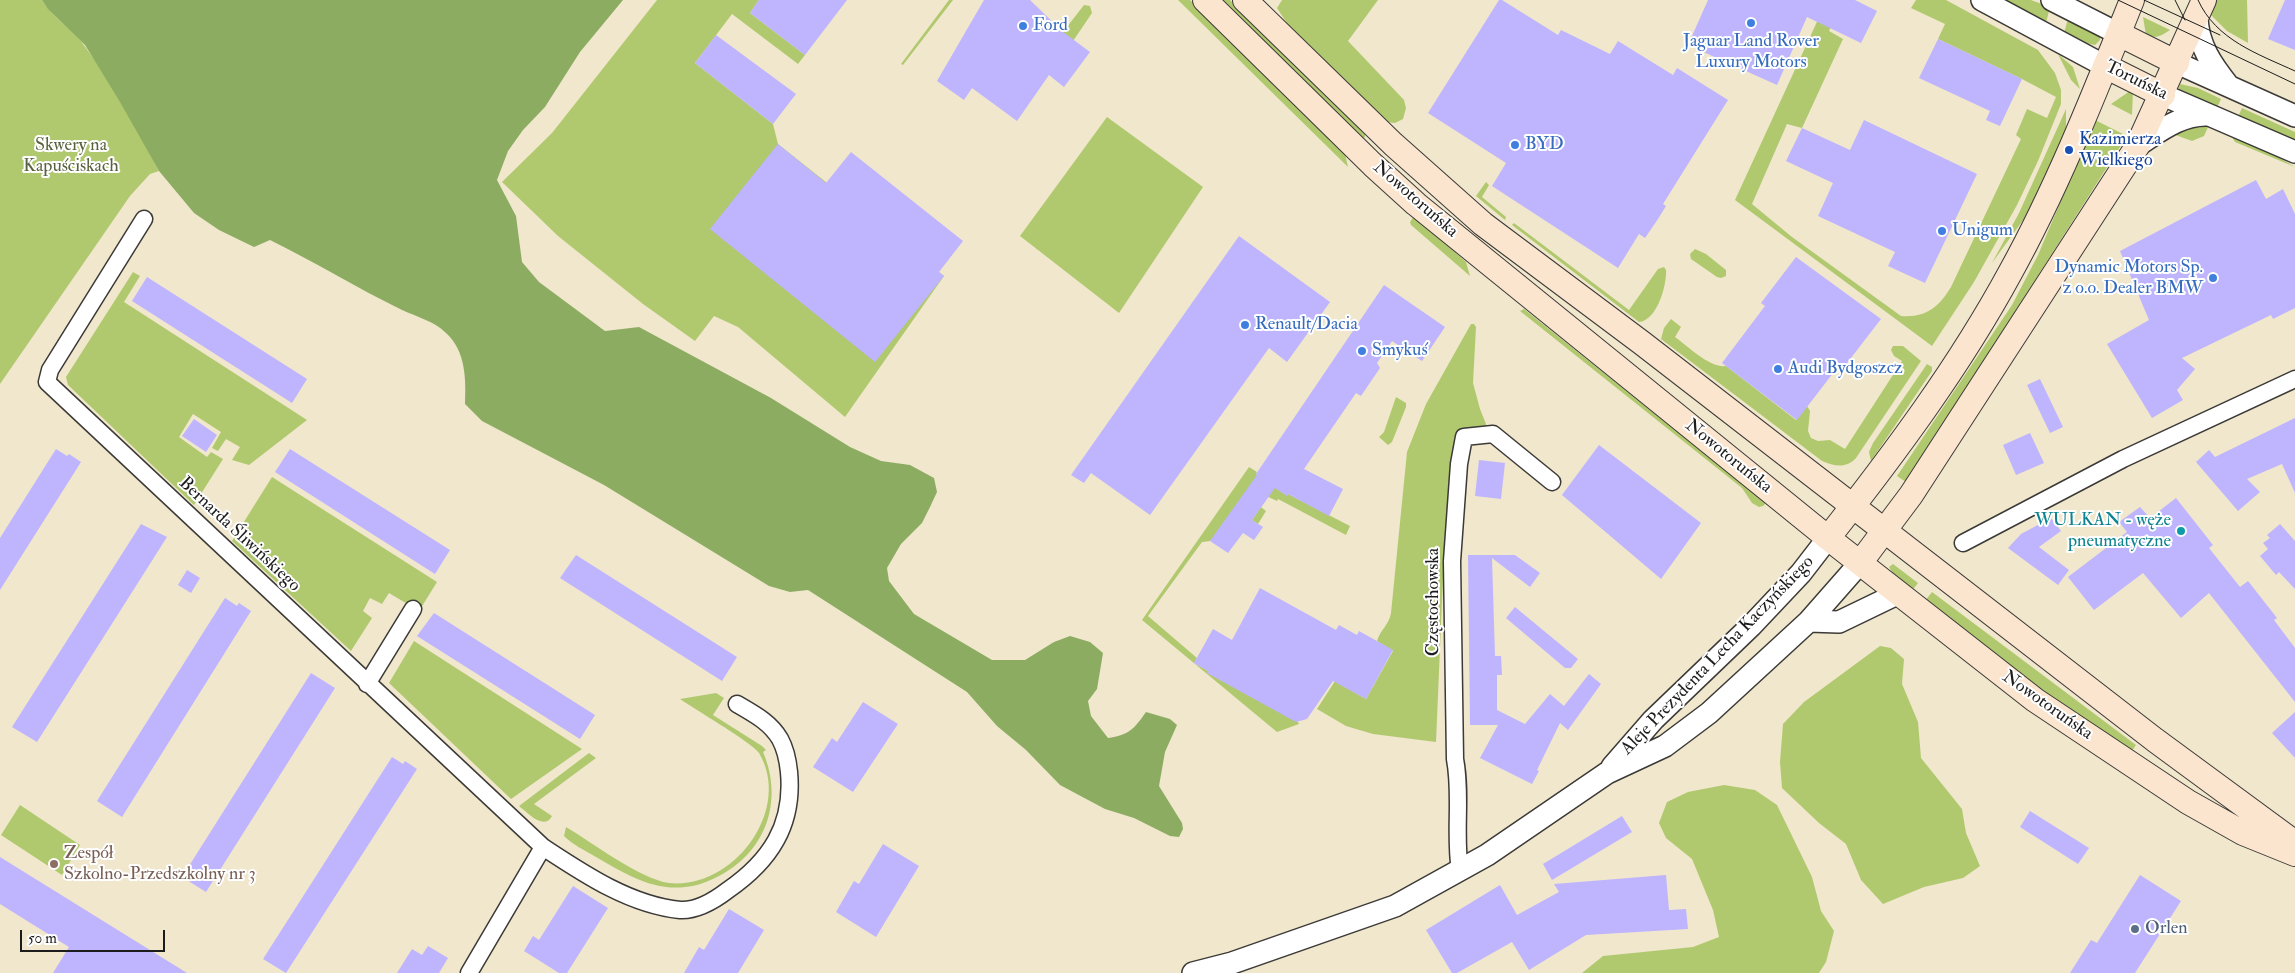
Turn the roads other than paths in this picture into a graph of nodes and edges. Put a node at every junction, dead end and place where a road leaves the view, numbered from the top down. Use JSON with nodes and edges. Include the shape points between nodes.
{"nodes":[{"id":1,"x":1205,"y":0,"type":"edge"},
{"id":2,"x":1245,"y":0,"type":"edge"},
{"id":3,"x":1982,"y":0,"type":"edge"},
{"id":4,"x":2052,"y":0,"type":"edge"},
{"id":5,"x":2132,"y":0,"type":"edge"},
{"id":6,"x":2200,"y":9,"type":"edge"},
{"id":7,"x":2119,"y":34,"type":"junction"},
{"id":8,"x":2177,"y":63,"type":"junction"},
{"id":9,"x":2105,"y":66,"type":"junction"},
{"id":10,"x":2228,"y":85,"type":"junction"},
{"id":11,"x":2163,"y":95,"type":"junction"},
{"id":12,"x":2209,"y":116,"type":"junction"},
{"id":13,"x":2295,"y":116,"type":"edge"},
{"id":14,"x":2138,"y":145,"type":"junction"},
{"id":15,"x":2295,"y":152,"type":"edge"},
{"id":16,"x":144,"y":219,"type":"dead end"},
{"id":17,"x":2295,"y":379,"type":"edge"},
{"id":18,"x":1552,"y":482,"type":"dead end"},
{"id":19,"x":1852,"y":507,"type":"junction"},
{"id":20,"x":1885,"y":531,"type":"junction"},
{"id":21,"x":1828,"y":538,"type":"junction"},
{"id":22,"x":1963,"y":543,"type":"dead end"},
{"id":23,"x":1860,"y":563,"type":"junction"},
{"id":24,"x":1897,"y":594,"type":"junction"},
{"id":25,"x":413,"y":609,"type":"dead end"},
{"id":26,"x":1809,"y":621,"type":"junction"},
{"id":27,"x":367,"y":684,"type":"junction"},
{"id":28,"x":737,"y":704,"type":"dead end"},
{"id":29,"x":1607,"y":773,"type":"junction"},
{"id":30,"x":2295,"y":843,"type":"edge"},
{"id":31,"x":543,"y":847,"type":"junction"},
{"id":32,"x":2295,"y":854,"type":"edge"},
{"id":33,"x":1460,"y":871,"type":"junction"},
{"id":34,"x":469,"y":973,"type":"edge"},
{"id":35,"x":1193,"y":973,"type":"edge"}],
"edges":[{"from":1,"to":21,"type":"main road","name":"Nowotoruńska","via":[[1416,204]]},
{"from":2,"to":19,"type":"main road","name":"Nowotoruńska","via":[[1394,144],[1483,224]]},
{"from":3,"to":9,"type":"street","name":"Toruńska"},
{"from":4,"to":7,"type":"street","name":"Toruńska"},
{"from":5,"to":7,"type":"main road"},
{"from":6,"to":8,"type":"main road"},
{"from":6,"to":10,"type":"street","via":[[2198,30],[2204,51]]},
{"from":7,"to":8,"type":"main road","name":"Toruńska"},
{"from":7,"to":9,"type":"main road"},
{"from":8,"to":10,"type":"street","name":"Toruńska"},
{"from":8,"to":11,"type":"main road"},
{"from":9,"to":11,"type":"main road","name":"Toruńska"},
{"from":9,"to":19,"type":"main road","via":[[2050,194],[2010,274],[1921,413]]},
{"from":10,"to":13,"type":"street","name":"Toruńska"},
{"from":11,"to":12,"type":"street","name":"Toruńska"},
{"from":11,"to":14,"type":"main road"},
{"from":12,"to":14,"type":"street","via":[[2190,116],[2179,120]]},
{"from":12,"to":15,"type":"street","name":"Toruńska"},
{"from":14,"to":20,"type":"main road"},
{"from":16,"to":27,"type":"street","name":"Bernarda Śliwińskiego","via":[[50,370],[47,382]]},
{"from":17,"to":22,"type":"street","via":[[2123,460]]},
{"from":18,"to":33,"type":"street","name":"Częstochowska","via":[[1493,434],[1464,437],[1452,560],[1455,759],[1458,775],[1456,841]]},
{"from":19,"to":20,"type":"main road","name":"Nowotoruńska"},
{"from":19,"to":21,"type":"main road"},
{"from":20,"to":23,"type":"main road"},
{"from":20,"to":30,"type":"main road","name":"Nowotoruńska","via":[[2147,734]]},
{"from":21,"to":23,"type":"main road","name":"Nowotoruńska"},
{"from":21,"to":29,"type":"street","name":"Aleje Prezydenta Lecha Kaczyńskiego","via":[[1751,626],[1653,720]]},
{"from":23,"to":24,"type":"main road","name":"Nowotoruńska"},
{"from":23,"to":26,"type":"street","name":"Aleje Prezydenta Lecha Kaczyńskiego"},
{"from":24,"to":26,"type":"street","via":[[1839,622]]},
{"from":24,"to":32,"type":"main road","name":"Nowotoruńska","via":[[2035,700],[2188,802],[2243,833]]},
{"from":25,"to":27,"type":"street"},
{"from":26,"to":29,"type":"street","name":"Aleje Prezydenta Lecha Kaczyńskiego","via":[[1709,713],[1680,735],[1665,746]]},
{"from":27,"to":31,"type":"street","name":"Bernarda Śliwińskiego"},
{"from":28,"to":31,"type":"street","name":"Bernarda Śliwińskiego","via":[[769,724],[782,741],[791,789],[786,818],[775,844],[750,875],[710,904],[681,910],[638,900],[607,886]]},
{"from":29,"to":33,"type":"street","name":"Aleje Prezydenta Lecha Kaczyńskiego"},
{"from":31,"to":34,"type":"street"},
{"from":33,"to":35,"type":"street","name":"Aleje Prezydenta Lecha Kaczyńskiego","via":[[1396,906],[1232,963]]}]}
